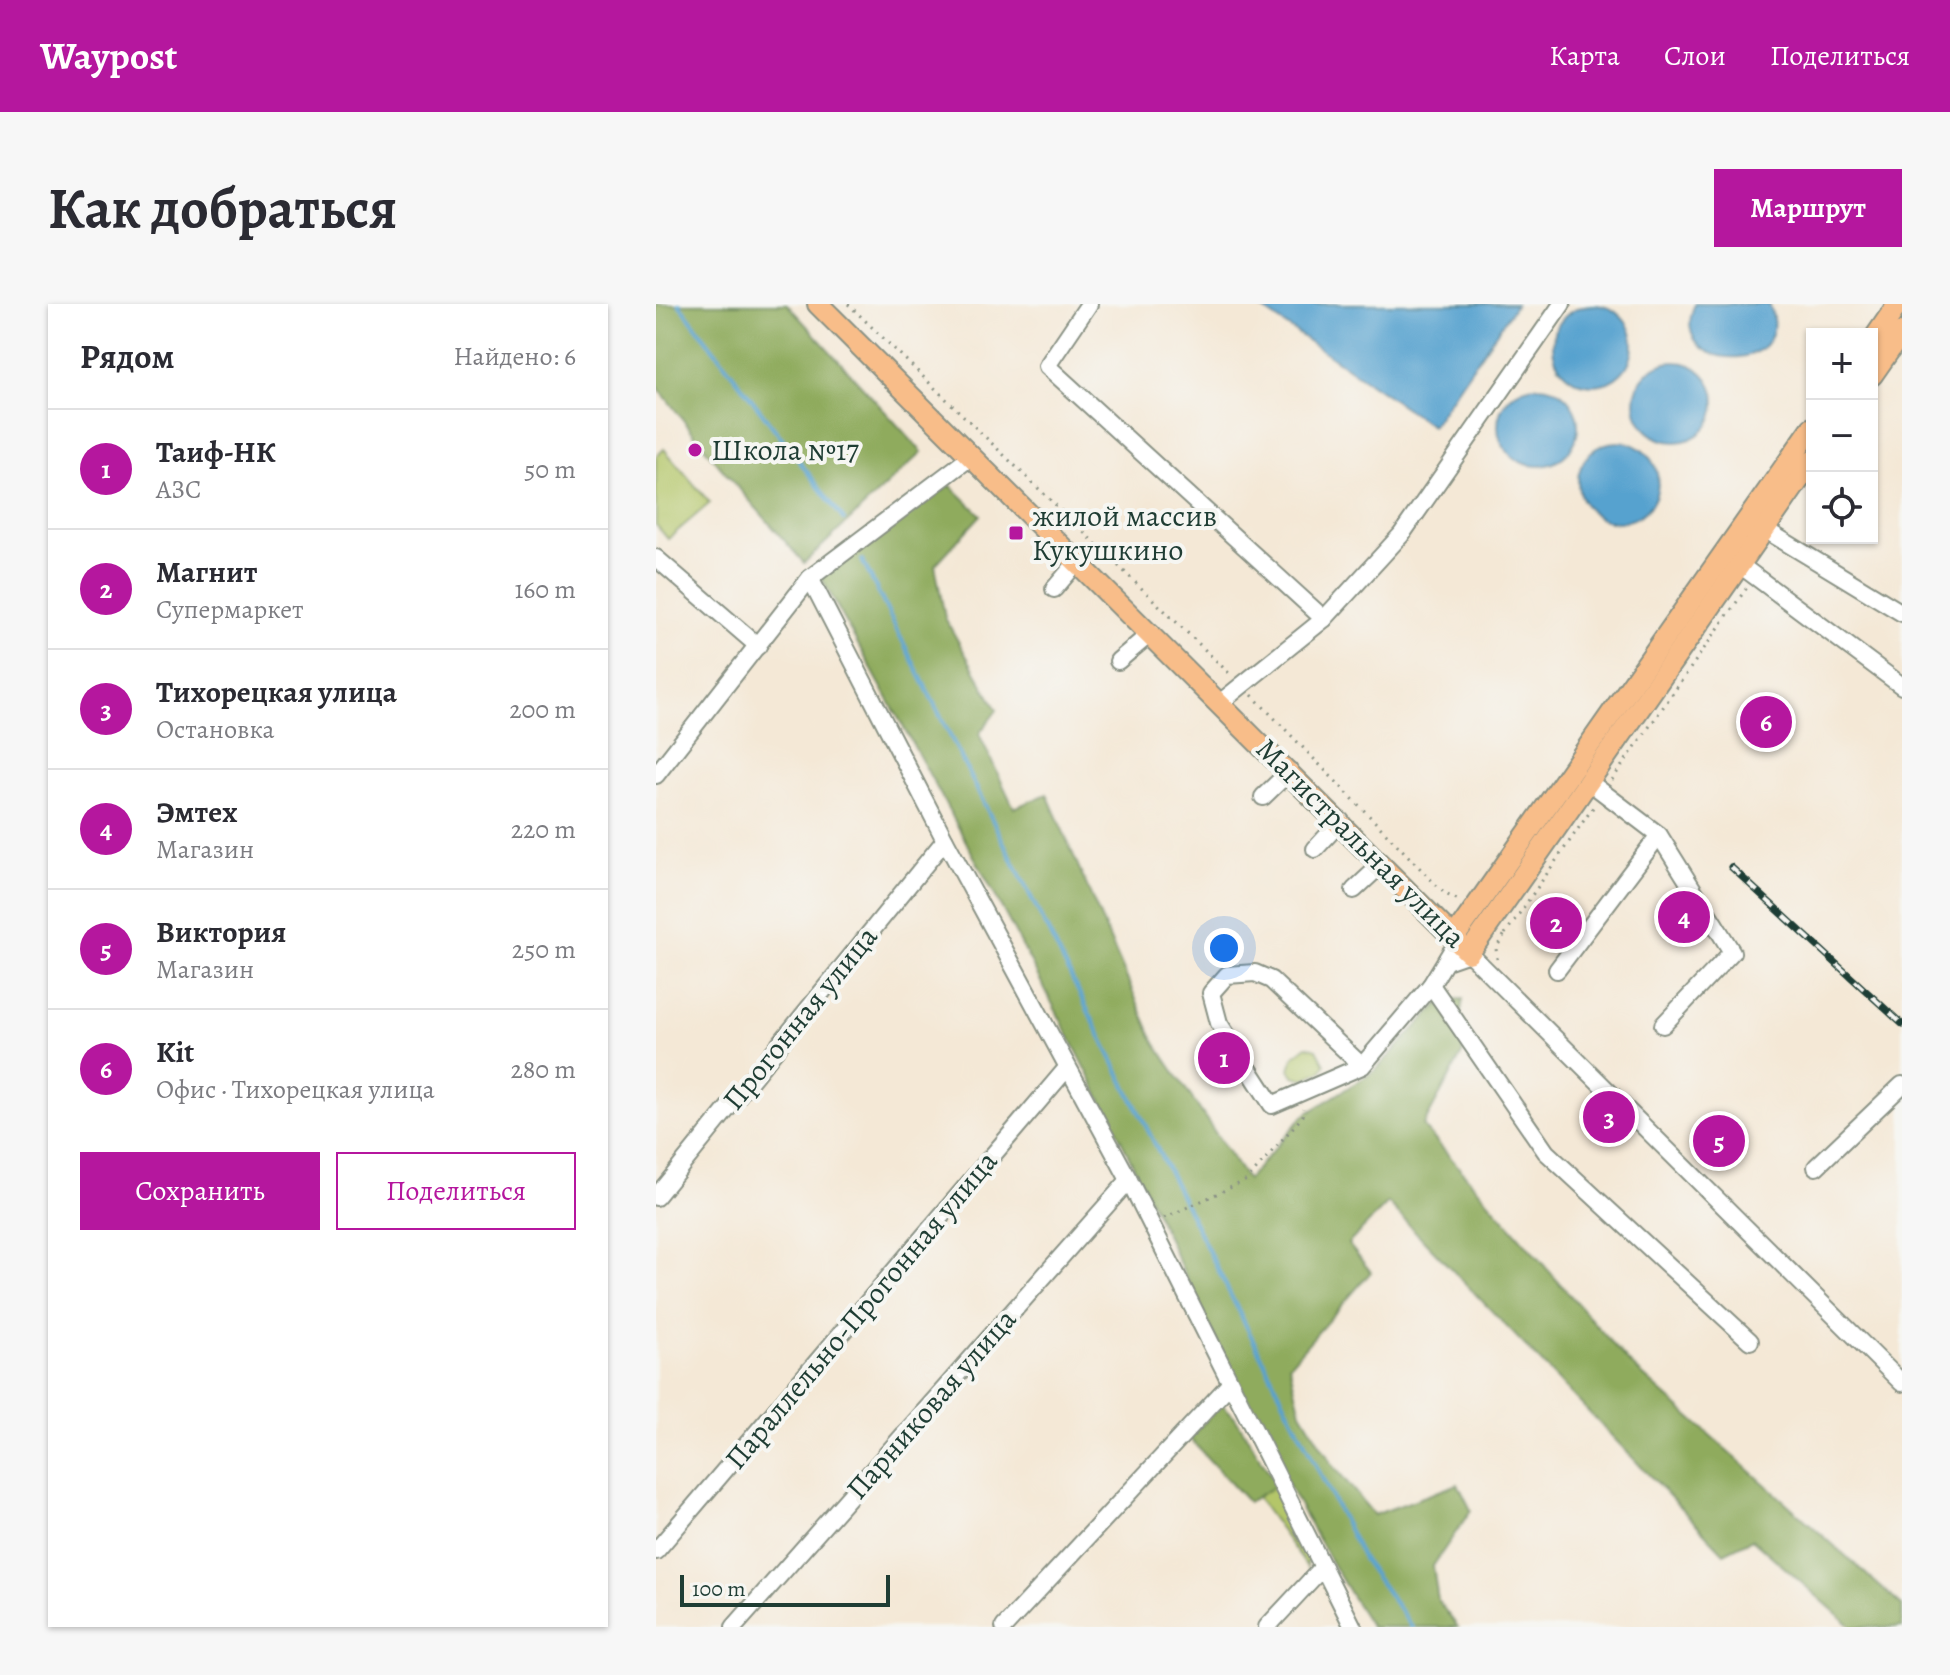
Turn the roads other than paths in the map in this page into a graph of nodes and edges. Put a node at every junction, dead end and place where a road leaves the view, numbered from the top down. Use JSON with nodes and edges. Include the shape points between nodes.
{"nodes":[{"id":1,"x":818,"y":304,"type":"edge"},
{"id":2,"x":1089,"y":304,"type":"edge"},
{"id":3,"x":1562,"y":304,"type":"edge"},
{"id":4,"x":1898,"y":304,"type":"edge"},
{"id":5,"x":1902,"y":332,"type":"edge"},
{"id":6,"x":1878,"y":333,"type":"edge"},
{"id":7,"x":1878,"y":366,"type":"edge"},
{"id":8,"x":1806,"y":437,"type":"edge"},
{"id":9,"x":972,"y":456,"type":"junction"},
{"id":10,"x":1806,"y":470,"type":"edge"},
{"id":11,"x":1764,"y":529,"type":"junction"},
{"id":12,"x":656,"y":558,"type":"edge"},
{"id":13,"x":1078,"y":561,"type":"junction"},
{"id":14,"x":1747,"y":570,"type":"junction"},
{"id":15,"x":810,"y":578,"type":"junction"},
{"id":16,"x":1054,"y":589,"type":"dead end"},
{"id":17,"x":1902,"y":613,"type":"edge"},
{"id":18,"x":1324,"y":619,"type":"junction"},
{"id":19,"x":1151,"y":633,"type":"junction"},
{"id":20,"x":758,"y":646,"type":"junction"},
{"id":21,"x":1118,"y":661,"type":"dead end"},
{"id":22,"x":1902,"y":686,"type":"edge"},
{"id":23,"x":1221,"y":702,"type":"junction"},
{"id":24,"x":1290,"y":771,"type":"junction"},
{"id":25,"x":656,"y":775,"type":"edge"},
{"id":26,"x":1596,"y":787,"type":"junction"},
{"id":27,"x":1263,"y":797,"type":"dead end"},
{"id":28,"x":1341,"y":821,"type":"junction"},
{"id":29,"x":1659,"y":835,"type":"junction"},
{"id":30,"x":945,"y":840,"type":"junction"},
{"id":31,"x":1315,"y":849,"type":"dead end"},
{"id":32,"x":1382,"y":864,"type":"junction"},
{"id":33,"x":1354,"y":890,"type":"dead end"},
{"id":34,"x":1454,"y":938,"type":"junction"},
{"id":35,"x":1469,"y":953,"type":"junction"},
{"id":36,"x":1449,"y":960,"type":"junction"},
{"id":37,"x":1557,"y":970,"type":"dead end"},
{"id":38,"x":1431,"y":985,"type":"junction"},
{"id":39,"x":1663,"y":1025,"type":"dead end"},
{"id":40,"x":1362,"y":1066,"type":"junction"},
{"id":41,"x":1067,"y":1068,"type":"junction"},
{"id":42,"x":1902,"y":1085,"type":"edge"},
{"id":43,"x":1816,"y":1167,"type":"dead end"},
{"id":44,"x":1129,"y":1180,"type":"junction"},
{"id":45,"x":656,"y":1197,"type":"edge"},
{"id":46,"x":1750,"y":1341,"type":"dead end"},
{"id":47,"x":1899,"y":1373,"type":"edge"},
{"id":48,"x":1229,"y":1385,"type":"junction"},
{"id":49,"x":656,"y":1551,"type":"edge"},
{"id":50,"x":1323,"y":1567,"type":"junction"},
{"id":51,"x":734,"y":1627,"type":"edge"},
{"id":52,"x":1004,"y":1627,"type":"edge"},
{"id":53,"x":1267,"y":1627,"type":"edge"},
{"id":54,"x":1353,"y":1627,"type":"edge"}],
"edges":[{"from":1,"to":9,"type":"main road","name":"Магистральная улица"},
{"from":2,"to":18,"type":"street","via":[[1047,366]]},
{"from":3,"to":18,"type":"street","via":[[1401,535]]},
{"from":4,"to":6,"type":"main road"},
{"from":5,"to":7,"type":"main road"},
{"from":8,"to":34,"type":"main road"},
{"from":9,"to":13,"type":"main road","name":"Магистральная улица"},
{"from":9,"to":15,"type":"street"},
{"from":10,"to":11,"type":"main road"},
{"from":11,"to":14,"type":"main road"},
{"from":11,"to":17,"type":"street"},
{"from":12,"to":20,"type":"street"},
{"from":13,"to":16,"type":"street"},
{"from":13,"to":19,"type":"main road","name":"Магистральная улица"},
{"from":14,"to":22,"type":"street"},
{"from":14,"to":26,"type":"main road"},
{"from":15,"to":20,"type":"street"},
{"from":15,"to":30,"type":"street"},
{"from":18,"to":23,"type":"street"},
{"from":19,"to":21,"type":"street"},
{"from":19,"to":23,"type":"main road","name":"Магистральная улица"},
{"from":20,"to":25,"type":"street"},
{"from":23,"to":24,"type":"main road","name":"Магистральная улица"},
{"from":24,"to":27,"type":"street"},
{"from":24,"to":28,"type":"main road","name":"Магистральная улица"},
{"from":26,"to":29,"type":"street"},
{"from":26,"to":35,"type":"main road"},
{"from":28,"to":31,"type":"street"},
{"from":28,"to":32,"type":"main road","name":"Магистральная улица"},
{"from":29,"to":37,"type":"street"},
{"from":29,"to":39,"type":"street","via":[[1732,952]]},
{"from":30,"to":41,"type":"street"},
{"from":30,"to":45,"type":"street","name":"Прогонная улица"},
{"from":32,"to":33,"type":"street"},
{"from":32,"to":34,"type":"main road","name":"Магистральная улица"},
{"from":34,"to":35,"type":"main road","name":"Магистральная улица"},
{"from":34,"to":36,"type":"street"},
{"from":35,"to":36,"type":"street"},
{"from":35,"to":47,"type":"street","name":"Магистральная улица"},
{"from":36,"to":38,"type":"street"},
{"from":38,"to":40,"type":"street"},
{"from":38,"to":46,"type":"street","via":[[1546,1152]]},
{"from":40,"to":40,"type":"street","via":[[1271,980],[1255,973],[1227,975],[1211,993],[1219,1023],[1272,1105]]},
{"from":41,"to":44,"type":"street"},
{"from":41,"to":49,"type":"street","name":"Параллельно-Прогонная улица"},
{"from":42,"to":43,"type":"street"},
{"from":44,"to":48,"type":"street"},
{"from":44,"to":51,"type":"street","name":"Парниковая улица"},
{"from":48,"to":50,"type":"street"},
{"from":48,"to":52,"type":"street"},
{"from":50,"to":53,"type":"street"},
{"from":50,"to":54,"type":"street"}]}
